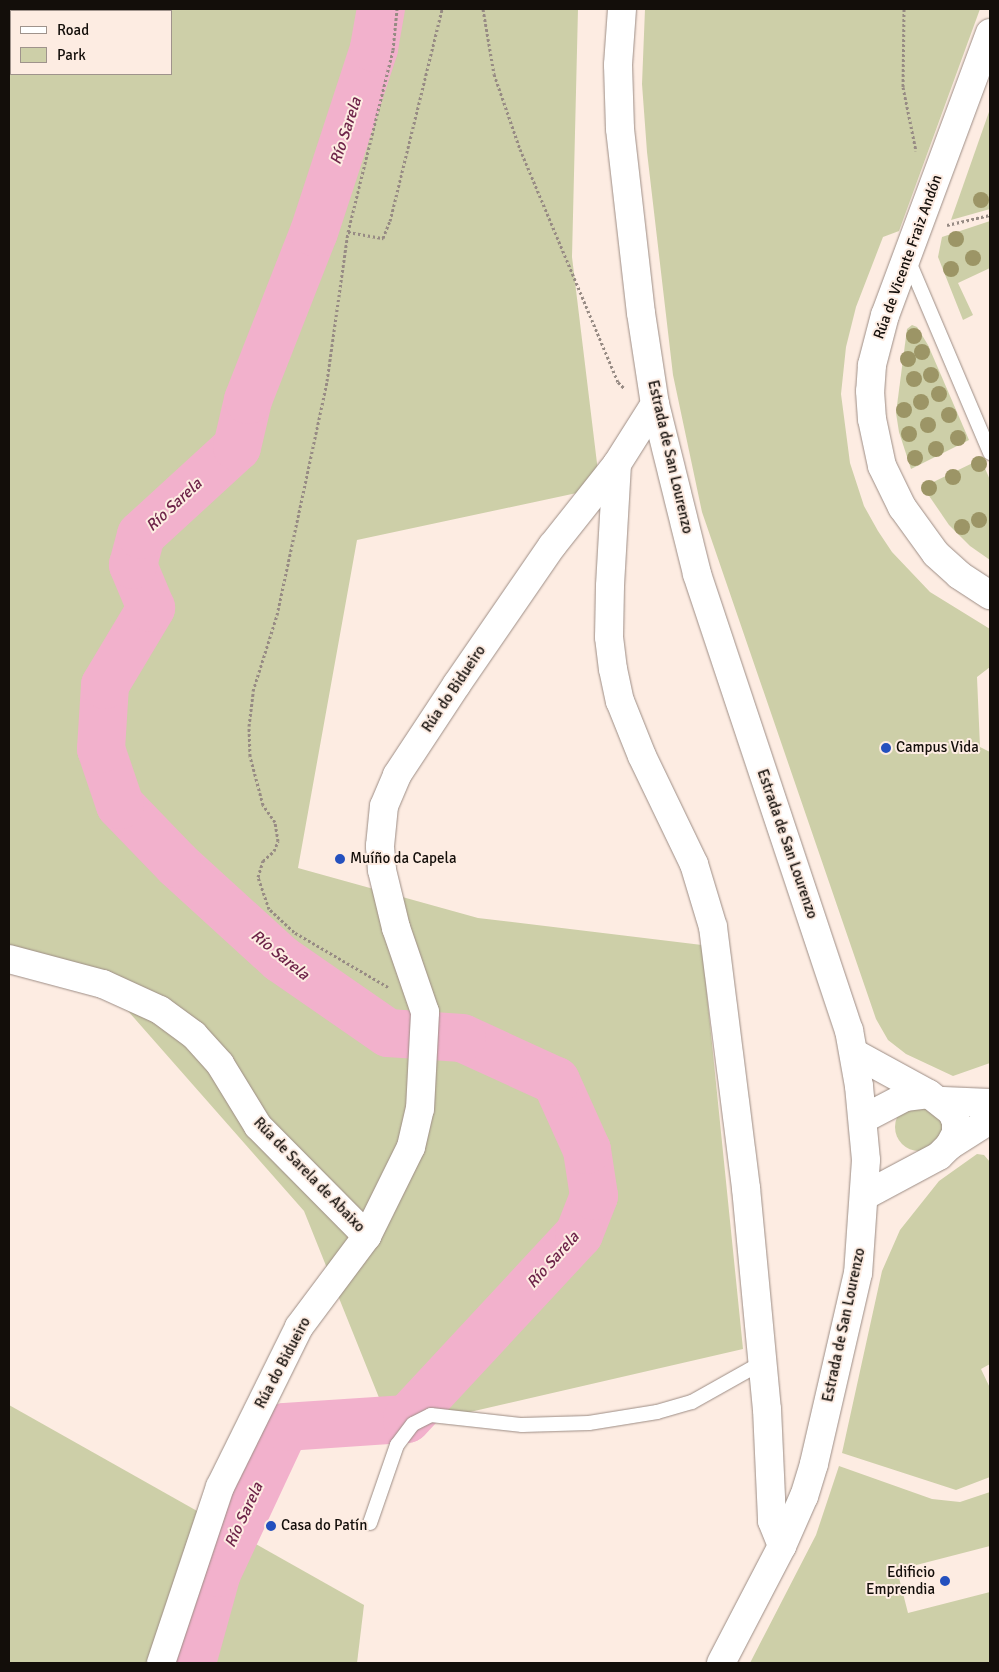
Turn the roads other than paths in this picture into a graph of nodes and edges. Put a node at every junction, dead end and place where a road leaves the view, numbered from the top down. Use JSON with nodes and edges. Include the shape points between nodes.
{"nodes":[{"id":1,"x":622,"y":9,"type":"edge"},
{"id":2,"x":990,"y":32,"type":"edge"},
{"id":3,"x":907,"y":256,"type":"junction"},
{"id":4,"x":655,"y":404,"type":"junction"},
{"id":5,"x":990,"y":453,"type":"edge"},
{"id":6,"x":617,"y":464,"type":"junction"},
{"id":7,"x":990,"y":595,"type":"edge"},
{"id":8,"x":9,"y":959,"type":"edge"},
{"id":9,"x":854,"y":1052,"type":"junction"},
{"id":10,"x":936,"y":1097,"type":"junction"},
{"id":11,"x":990,"y":1103,"type":"edge"},
{"id":12,"x":863,"y":1119,"type":"junction"},
{"id":13,"x":990,"y":1120,"type":"edge"},
{"id":14,"x":949,"y":1146,"type":"junction"},
{"id":15,"x":866,"y":1195,"type":"junction"},
{"id":16,"x":367,"y":1236,"type":"junction"},
{"id":17,"x":763,"y":1362,"type":"junction"},
{"id":18,"x":370,"y":1523,"type":"dead end"},
{"id":19,"x":782,"y":1546,"type":"junction"},
{"id":20,"x":161,"y":1663,"type":"edge"},
{"id":21,"x":722,"y":1663,"type":"edge"}],
"edges":[{"from":1,"to":4,"type":"street","name":"Estrada de San Lourenzo","via":[[618,65],[620,129]]},
{"from":2,"to":3,"type":"street","name":"Rúa de Vicente Fraiz Andón"},
{"from":3,"to":5,"type":"lane"},
{"from":3,"to":7,"type":"street","name":"Rúa de Vicente Fraiz Andón","via":[[885,315],[872,365],[870,391],[876,444],[892,488],[917,530],[959,575]]},
{"from":4,"to":6,"type":"street","name":"Rúa do Bidueiro"},
{"from":4,"to":9,"type":"street","name":"Estrada de San Lourenzo","via":[[697,574]]},
{"from":6,"to":16,"type":"street","name":"Rúa do Bidueiro","via":[[552,546],[457,684],[397,775],[384,806],[380,846],[382,870],[396,928],[425,1012],[420,1109],[411,1147]]},
{"from":6,"to":17,"type":"street","via":[[610,586],[612,669],[620,700],[642,756],[694,864],[714,926],[732,1057]]},
{"from":8,"to":16,"type":"street","name":"Rúa de Sarela de Abaixo","via":[[103,984],[160,1010],[194,1034],[220,1064],[258,1126]]},
{"from":9,"to":10,"type":"street"},
{"from":9,"to":12,"type":"street","name":"Estrada de San Lourenzo"},
{"from":10,"to":11,"type":"street"},
{"from":10,"to":12,"type":"street","via":[[905,1097]]},
{"from":10,"to":14,"type":"street","via":[[952,1112],[956,1122],[956,1133]]},
{"from":12,"to":15,"type":"street","name":"Estrada de San Lourenzo"},
{"from":13,"to":14,"type":"street"},
{"from":14,"to":15,"type":"street","via":[[927,1164]]},
{"from":15,"to":19,"type":"street","name":"Estrada de San Lourenzo","via":[[858,1273],[814,1464]]},
{"from":16,"to":20,"type":"street","name":"Rúa do Bidueiro","via":[[298,1328],[220,1487]]},
{"from":17,"to":18,"type":"lane","via":[[692,1402],[657,1412],[589,1422],[522,1424],[431,1415],[413,1424],[397,1445]]},
{"from":17,"to":19,"type":"street","via":[[772,1521]]},
{"from":19,"to":21,"type":"street","name":"Estrada de San Lourenzo"}]}
